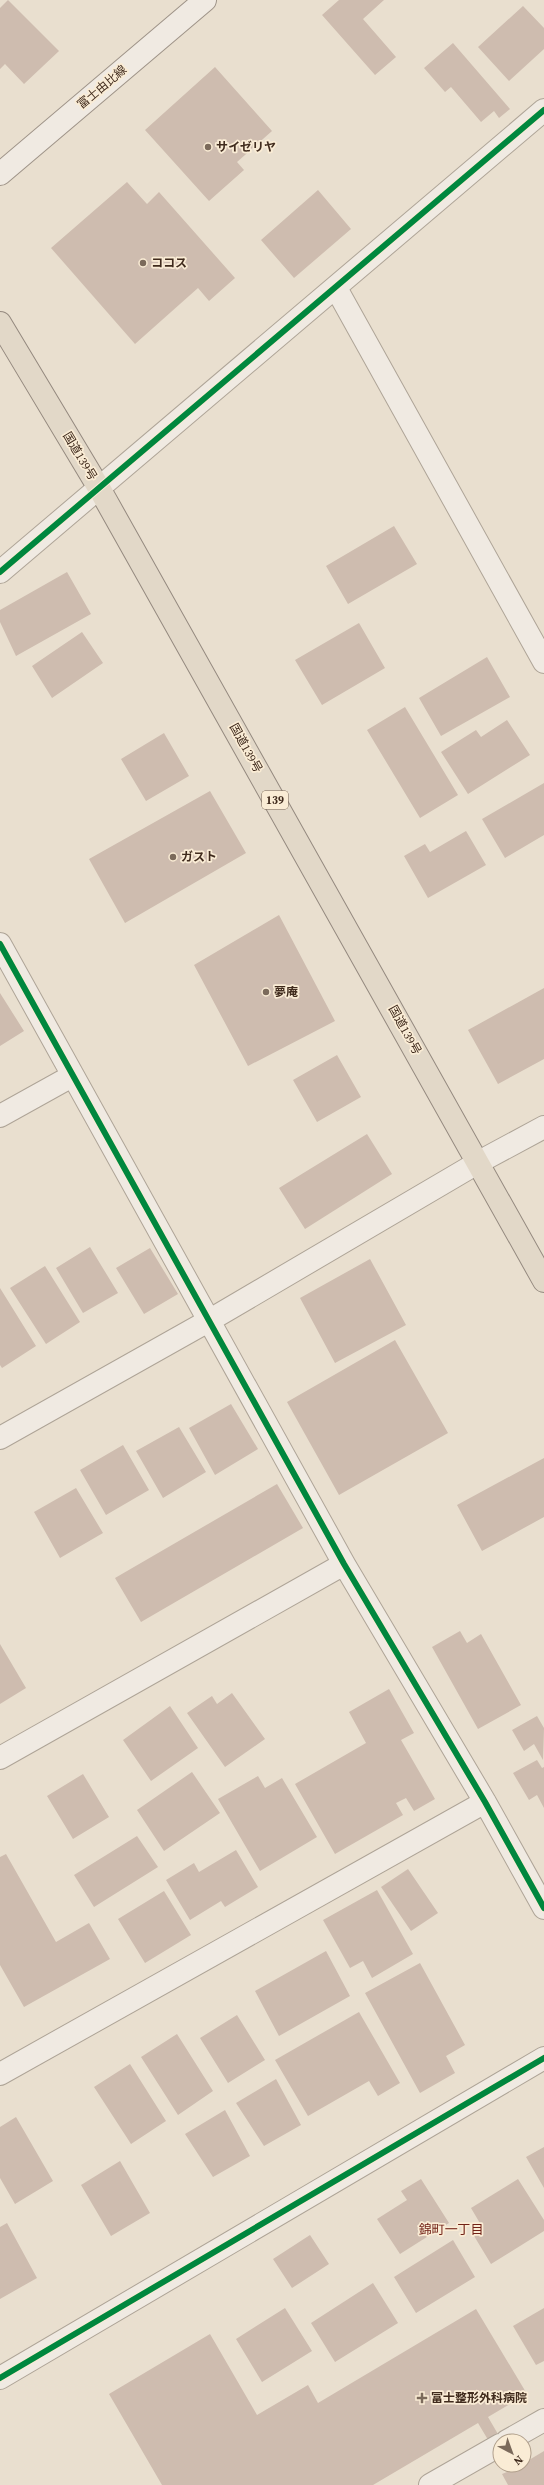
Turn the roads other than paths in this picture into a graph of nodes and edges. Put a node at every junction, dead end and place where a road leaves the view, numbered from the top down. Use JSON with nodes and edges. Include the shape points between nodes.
{"nodes":[{"id":1,"x":204,"y":0,"type":"edge"},
{"id":2,"x":541,"y":118,"type":"edge"},
{"id":3,"x":0,"y":174,"type":"edge"},
{"id":4,"x":336,"y":288,"type":"junction"},
{"id":5,"x":0,"y":323,"type":"edge"},
{"id":6,"x":99,"y":488,"type":"junction"},
{"id":7,"x":0,"y":572,"type":"edge"},
{"id":8,"x":544,"y":662,"type":"edge"},
{"id":9,"x":0,"y":944,"type":"edge"},
{"id":10,"x":72,"y":1076,"type":"junction"},
{"id":11,"x":0,"y":1116,"type":"edge"},
{"id":12,"x":544,"y":1127,"type":"edge"},
{"id":13,"x":479,"y":1162,"type":"junction"},
{"id":14,"x":544,"y":1281,"type":"edge"},
{"id":15,"x":210,"y":1320,"type":"junction"},
{"id":16,"x":0,"y":1438,"type":"edge"},
{"id":17,"x":344,"y":1564,"type":"junction"},
{"id":18,"x":0,"y":1758,"type":"edge"},
{"id":19,"x":485,"y":1802,"type":"junction"},
{"id":20,"x":544,"y":1908,"type":"edge"},
{"id":21,"x":544,"y":2058,"type":"edge"},
{"id":22,"x":0,"y":2074,"type":"edge"},
{"id":23,"x":0,"y":2378,"type":"edge"},
{"id":24,"x":544,"y":2420,"type":"edge"},
{"id":25,"x":521,"y":2433,"type":"edge"},
{"id":26,"x":492,"y":2450,"type":"edge"},
{"id":27,"x":430,"y":2485,"type":"edge"}],
"edges":[{"from":1,"to":3,"type":"street","name":"富士由比線"},
{"from":2,"to":4,"type":"street"},
{"from":4,"to":6,"type":"street"},
{"from":4,"to":8,"type":"street"},
{"from":5,"to":6,"type":"highway","name":"国道139号","number":"139"},
{"from":6,"to":7,"type":"street"},
{"from":6,"to":13,"type":"highway","name":"国道139号","number":"139"},
{"from":9,"to":10,"type":"street"},
{"from":10,"to":11,"type":"street"},
{"from":10,"to":15,"type":"street"},
{"from":12,"to":13,"type":"street"},
{"from":13,"to":14,"type":"highway","name":"国道139号","number":"139"},
{"from":13,"to":15,"type":"street"},
{"from":15,"to":16,"type":"street"},
{"from":15,"to":17,"type":"street"},
{"from":17,"to":18,"type":"street"},
{"from":17,"to":19,"type":"street"},
{"from":19,"to":20,"type":"street"},
{"from":19,"to":22,"type":"street"},
{"from":21,"to":23,"type":"street"},
{"from":24,"to":25,"type":"street"},
{"from":26,"to":27,"type":"street"}]}
